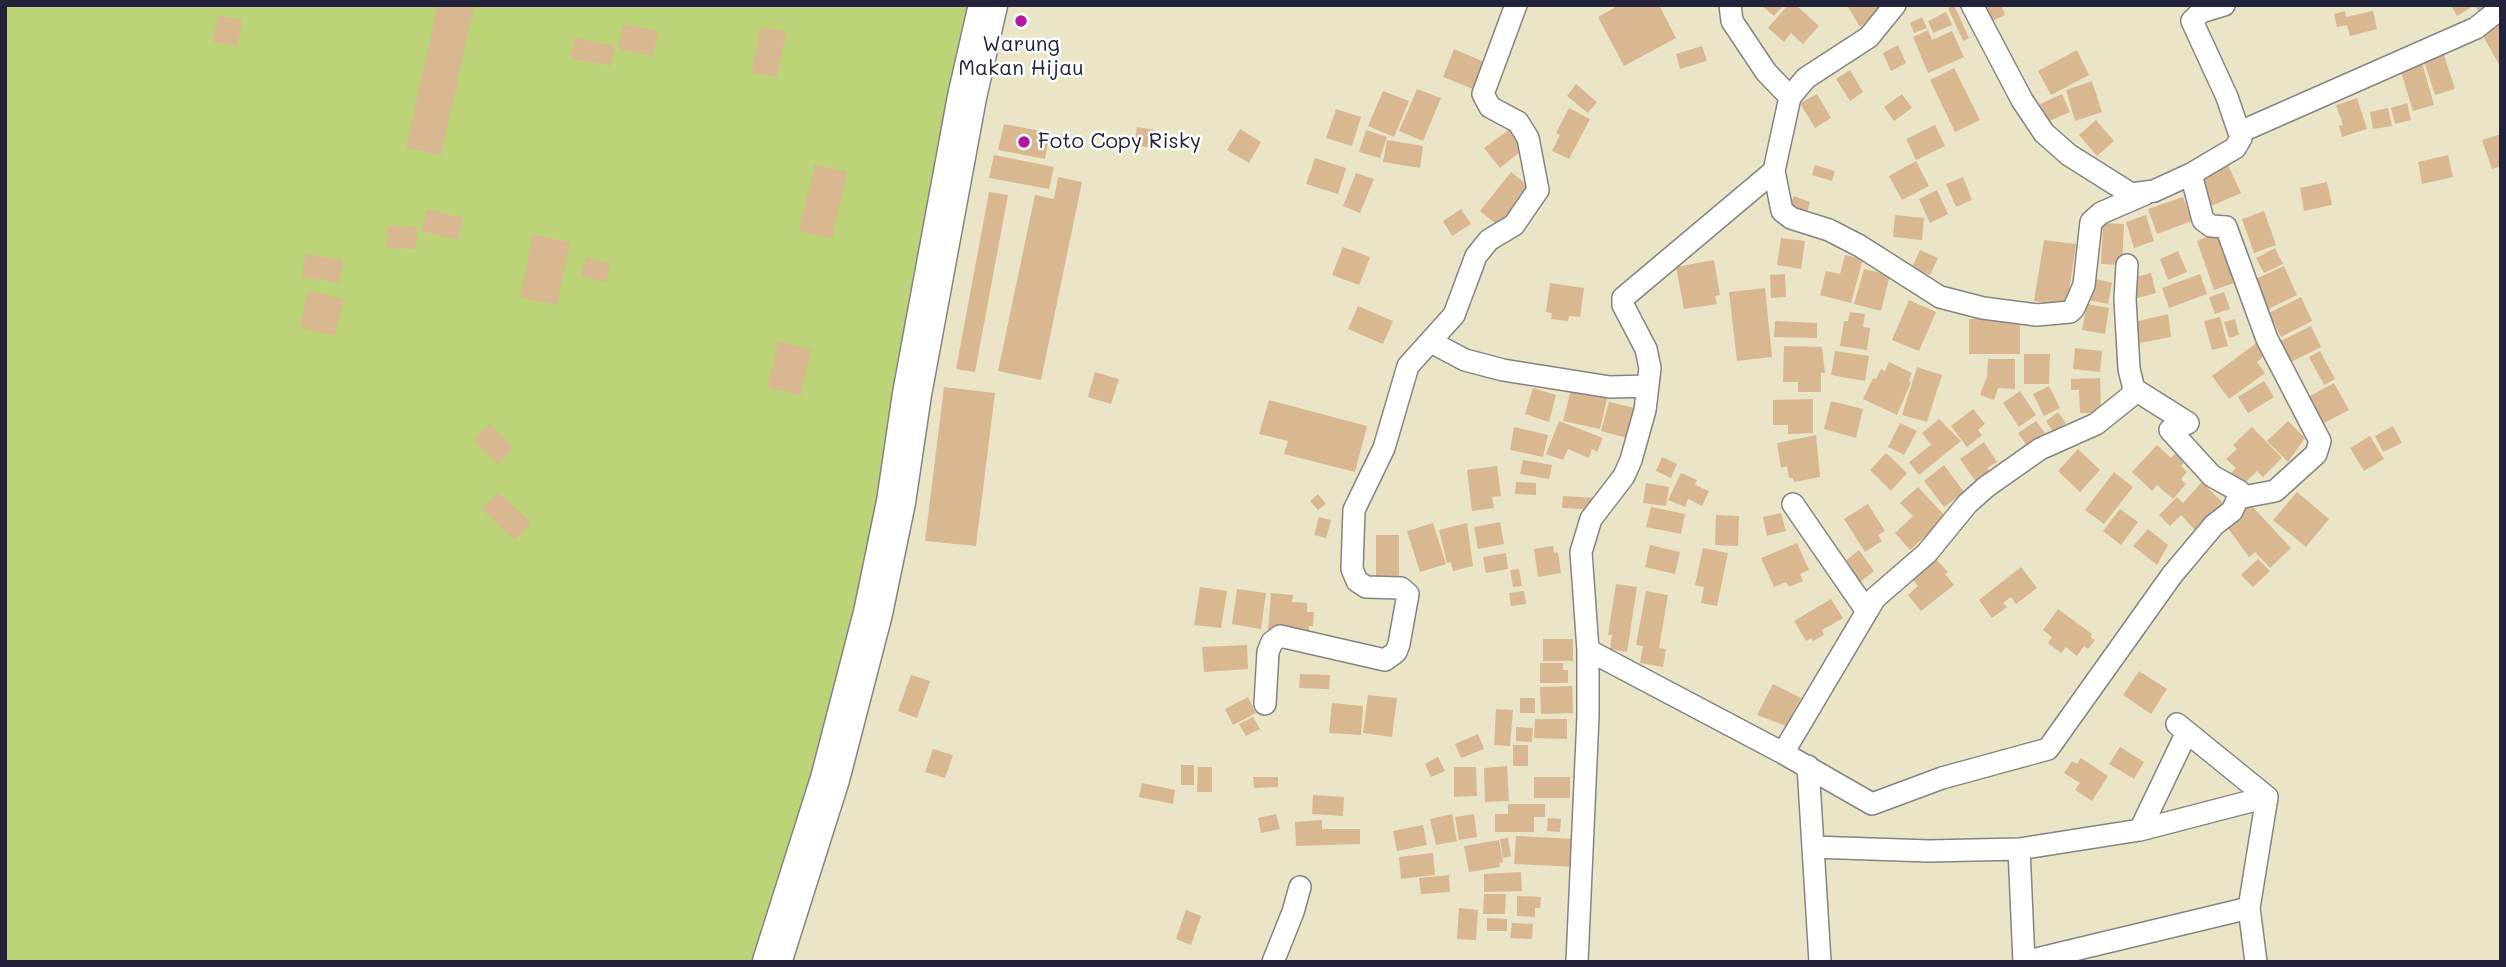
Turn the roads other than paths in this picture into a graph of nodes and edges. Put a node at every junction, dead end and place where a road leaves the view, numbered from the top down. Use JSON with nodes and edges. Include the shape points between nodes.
{"nodes":[{"id":1,"x":988,"y":5,"type":"edge"},
{"id":2,"x":1516,"y":5,"type":"edge"},
{"id":3,"x":1730,"y":5,"type":"edge"},
{"id":4,"x":1895,"y":5,"type":"edge"},
{"id":5,"x":1972,"y":5,"type":"edge"},
{"id":6,"x":2224,"y":5,"type":"edge"},
{"id":7,"x":2501,"y":8,"type":"edge"},
{"id":8,"x":1790,"y":97,"type":"junction"},
{"id":9,"x":2240,"y":132,"type":"junction"},
{"id":10,"x":1774,"y":171,"type":"junction"},
{"id":11,"x":2191,"y":174,"type":"junction"},
{"id":12,"x":2145,"y":194,"type":"junction"},
{"id":13,"x":2127,"y":265,"type":"dead end"},
{"id":14,"x":1432,"y":342,"type":"junction"},
{"id":15,"x":1648,"y":386,"type":"junction"},
{"id":16,"x":2134,"y":389,"type":"junction"},
{"id":17,"x":2238,"y":498,"type":"junction"},
{"id":18,"x":1793,"y":504,"type":"dead end"},
{"id":19,"x":1866,"y":610,"type":"junction"},
{"id":20,"x":1588,"y":650,"type":"junction"},
{"id":21,"x":1265,"y":704,"type":"dead end"},
{"id":22,"x":1783,"y":753,"type":"junction"},
{"id":23,"x":1808,"y":766,"type":"junction"},
{"id":24,"x":2267,"y":797,"type":"junction"},
{"id":25,"x":2140,"y":830,"type":"junction"},
{"id":26,"x":1813,"y":847,"type":"junction"},
{"id":27,"x":2019,"y":849,"type":"junction"},
{"id":28,"x":1300,"y":887,"type":"dead end"},
{"id":29,"x":2249,"y":908,"type":"junction"},
{"id":30,"x":772,"y":962,"type":"edge"},
{"id":31,"x":1273,"y":962,"type":"edge"},
{"id":32,"x":1577,"y":962,"type":"edge"},
{"id":33,"x":1820,"y":962,"type":"edge"},
{"id":34,"x":2024,"y":962,"type":"edge"},
{"id":35,"x":2256,"y":962,"type":"edge"}],
"edges":[{"from":1,"to":30,"type":"highway","via":[[867,638],[830,779]]},
{"from":2,"to":14,"type":"street","via":[[1483,94],[1490,107],[1518,122],[1528,138],[1538,190],[1514,225],[1489,240],[1476,256],[1454,315]]},
{"from":3,"to":8,"type":"street","via":[[1732,21],[1766,72]]},
{"from":4,"to":8,"type":"street","via":[[1869,37],[1806,78]]},
{"from":5,"to":12,"type":"street","via":[[2044,133],[2108,181],[2131,194]]},
{"from":6,"to":9,"type":"street","via":[[2201,12],[2192,22]]},
{"from":7,"to":9,"type":"street","via":[[2476,29]]},
{"from":8,"to":10,"type":"street"},
{"from":9,"to":11,"type":"street","via":[[2235,148]]},
{"from":10,"to":12,"type":"street","via":[[1779,205],[1791,218],[1860,246],[1940,297],[2037,315],[2074,308],[2084,285],[2091,222],[2109,208]]},
{"from":10,"to":15,"type":"street","via":[[1623,298],[1646,349]]},
{"from":11,"to":12,"type":"street"},
{"from":11,"to":17,"type":"street","via":[[2203,220],[2226,227],[2267,339],[2320,441],[2316,454],[2275,491]]},
{"from":13,"to":16,"type":"street","via":[[2124,299]]},
{"from":14,"to":15,"type":"street","via":[[1465,360],[1503,370],[1610,387]]},
{"from":14,"to":21,"type":"street","via":[[1408,366],[1384,448],[1354,510],[1352,569],[1357,580],[1366,587],[1401,588],[1408,594],[1396,652],[1385,660],[1280,636],[1268,652]]},
{"from":15,"to":20,"type":"street","via":[[1631,460],[1591,519],[1583,539],[1581,581]]},
{"from":16,"to":17,"type":"street","via":[[2188,423],[2170,430],[2212,476],[2239,491]]},
{"from":16,"to":19,"type":"street","via":[[2127,401],[2096,424],[2040,449],[1986,487],[1927,554]]},
{"from":17,"to":23,"type":"street","via":[[2232,512],[2214,525],[2172,575],[2048,749],[1942,778],[1872,804]]},
{"from":18,"to":19,"type":"street"},
{"from":19,"to":22,"type":"street"},
{"from":20,"to":22,"type":"street"},
{"from":20,"to":32,"type":"street"},
{"from":22,"to":23,"type":"street"},
{"from":23,"to":26,"type":"street"},
{"from":24,"to":25,"type":"street"},
{"from":24,"to":25,"type":"street","via":[[2182,728]]},
{"from":24,"to":29,"type":"street"},
{"from":25,"to":27,"type":"street"},
{"from":26,"to":27,"type":"street"},
{"from":26,"to":33,"type":"street"},
{"from":27,"to":34,"type":"street"},
{"from":28,"to":31,"type":"street"},
{"from":29,"to":34,"type":"street"},
{"from":29,"to":35,"type":"street"}]}
